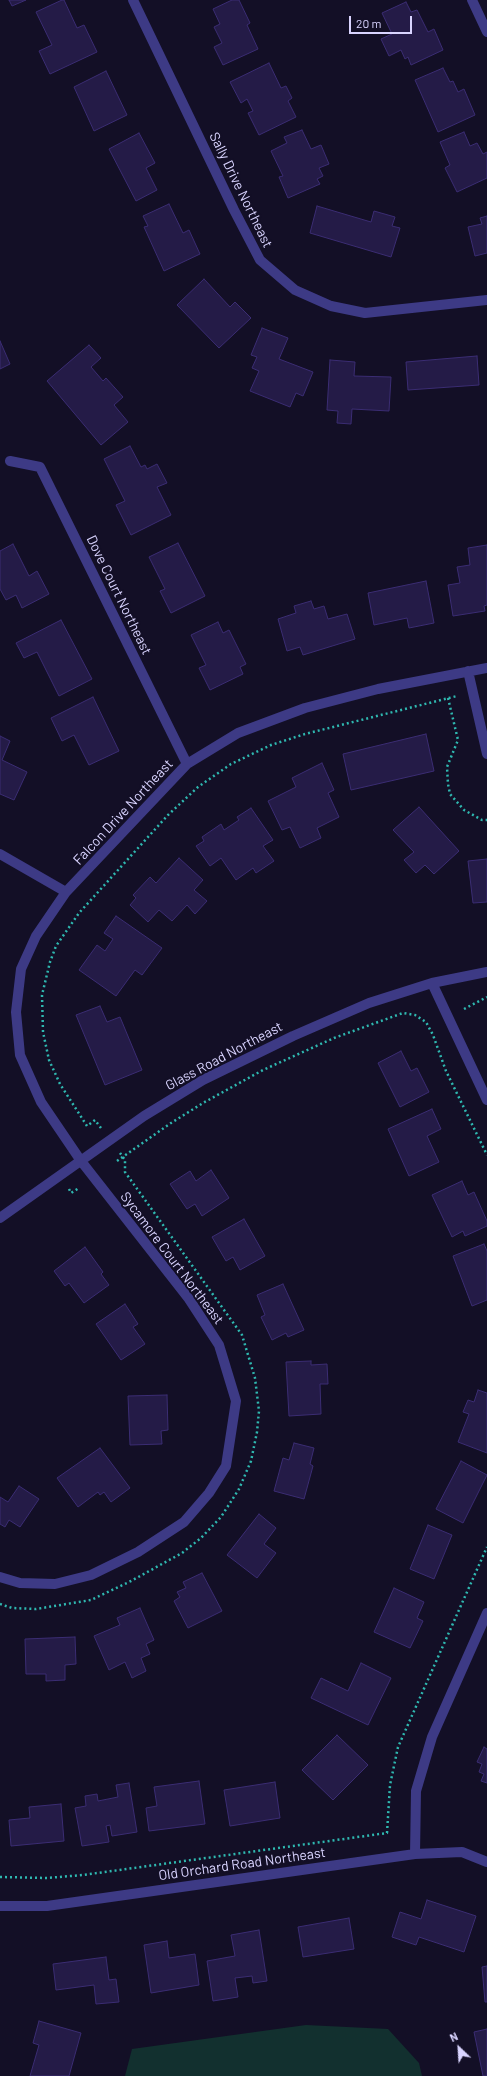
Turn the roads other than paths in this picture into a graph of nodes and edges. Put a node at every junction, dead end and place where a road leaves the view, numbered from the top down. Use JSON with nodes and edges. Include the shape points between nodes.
{"nodes":[{"id":1,"x":133,"y":0,"type":"edge"},
{"id":2,"x":472,"y":0,"type":"edge"},
{"id":3,"x":487,"y":32,"type":"edge"},
{"id":4,"x":487,"y":300,"type":"edge"},
{"id":5,"x":10,"y":461,"type":"dead end"},
{"id":6,"x":487,"y":668,"type":"edge"},
{"id":7,"x":468,"y":671,"type":"junction"},
{"id":8,"x":487,"y":754,"type":"edge"},
{"id":9,"x":187,"y":764,"type":"junction"},
{"id":10,"x":0,"y":854,"type":"edge"},
{"id":11,"x":66,"y":892,"type":"junction"},
{"id":12,"x":487,"y":972,"type":"edge"},
{"id":13,"x":432,"y":983,"type":"junction"},
{"id":14,"x":487,"y":1100,"type":"edge"},
{"id":15,"x":81,"y":1161,"type":"junction"},
{"id":16,"x":0,"y":1218,"type":"edge"},
{"id":17,"x":0,"y":1577,"type":"edge"},
{"id":18,"x":487,"y":1613,"type":"edge"},
{"id":19,"x":415,"y":1854,"type":"junction"},
{"id":20,"x":487,"y":1862,"type":"edge"},
{"id":21,"x":0,"y":1906,"type":"edge"}],
"edges":[{"from":1,"to":4,"type":"street","name":"Sally Drive Northeast","via":[[260,260],[295,290],[331,306],[365,313]]},
{"from":2,"to":3,"type":"street"},
{"from":5,"to":9,"type":"street","name":"Dove Court Northeast","via":[[40,467]]},
{"from":6,"to":7,"type":"street","name":"Falcon Drive Northeast"},
{"from":7,"to":8,"type":"street"},
{"from":7,"to":9,"type":"street","name":"Falcon Drive Northeast","via":[[378,689],[305,708],[238,734]]},
{"from":9,"to":11,"type":"street","name":"Falcon Drive Northeast"},
{"from":10,"to":11,"type":"street"},
{"from":11,"to":15,"type":"street","name":"Falcon Drive Northeast","via":[[36,936],[21,969],[16,1012],[20,1055],[41,1102]]},
{"from":12,"to":13,"type":"street","name":"Glass Road Northeast"},
{"from":13,"to":14,"type":"street"},
{"from":13,"to":15,"type":"street","name":"Glass Road Northeast","via":[[369,1004],[292,1036],[203,1080],[144,1116]]},
{"from":15,"to":16,"type":"street","name":"Glass Road Northeast"},
{"from":15,"to":17,"type":"street","name":"Sycamore Court Northeast","via":[[189,1299],[219,1345],[236,1401],[226,1466],[210,1493],[184,1522],[138,1552],[91,1575],[54,1584],[20,1583]]},
{"from":18,"to":19,"type":"street","via":[[430,1745],[416,1791]]},
{"from":19,"to":20,"type":"street","name":"Old Orchard Road Northeast","via":[[462,1852]]},
{"from":19,"to":21,"type":"street","name":"Old Orchard Road Northeast","via":[[46,1906]]}]}
